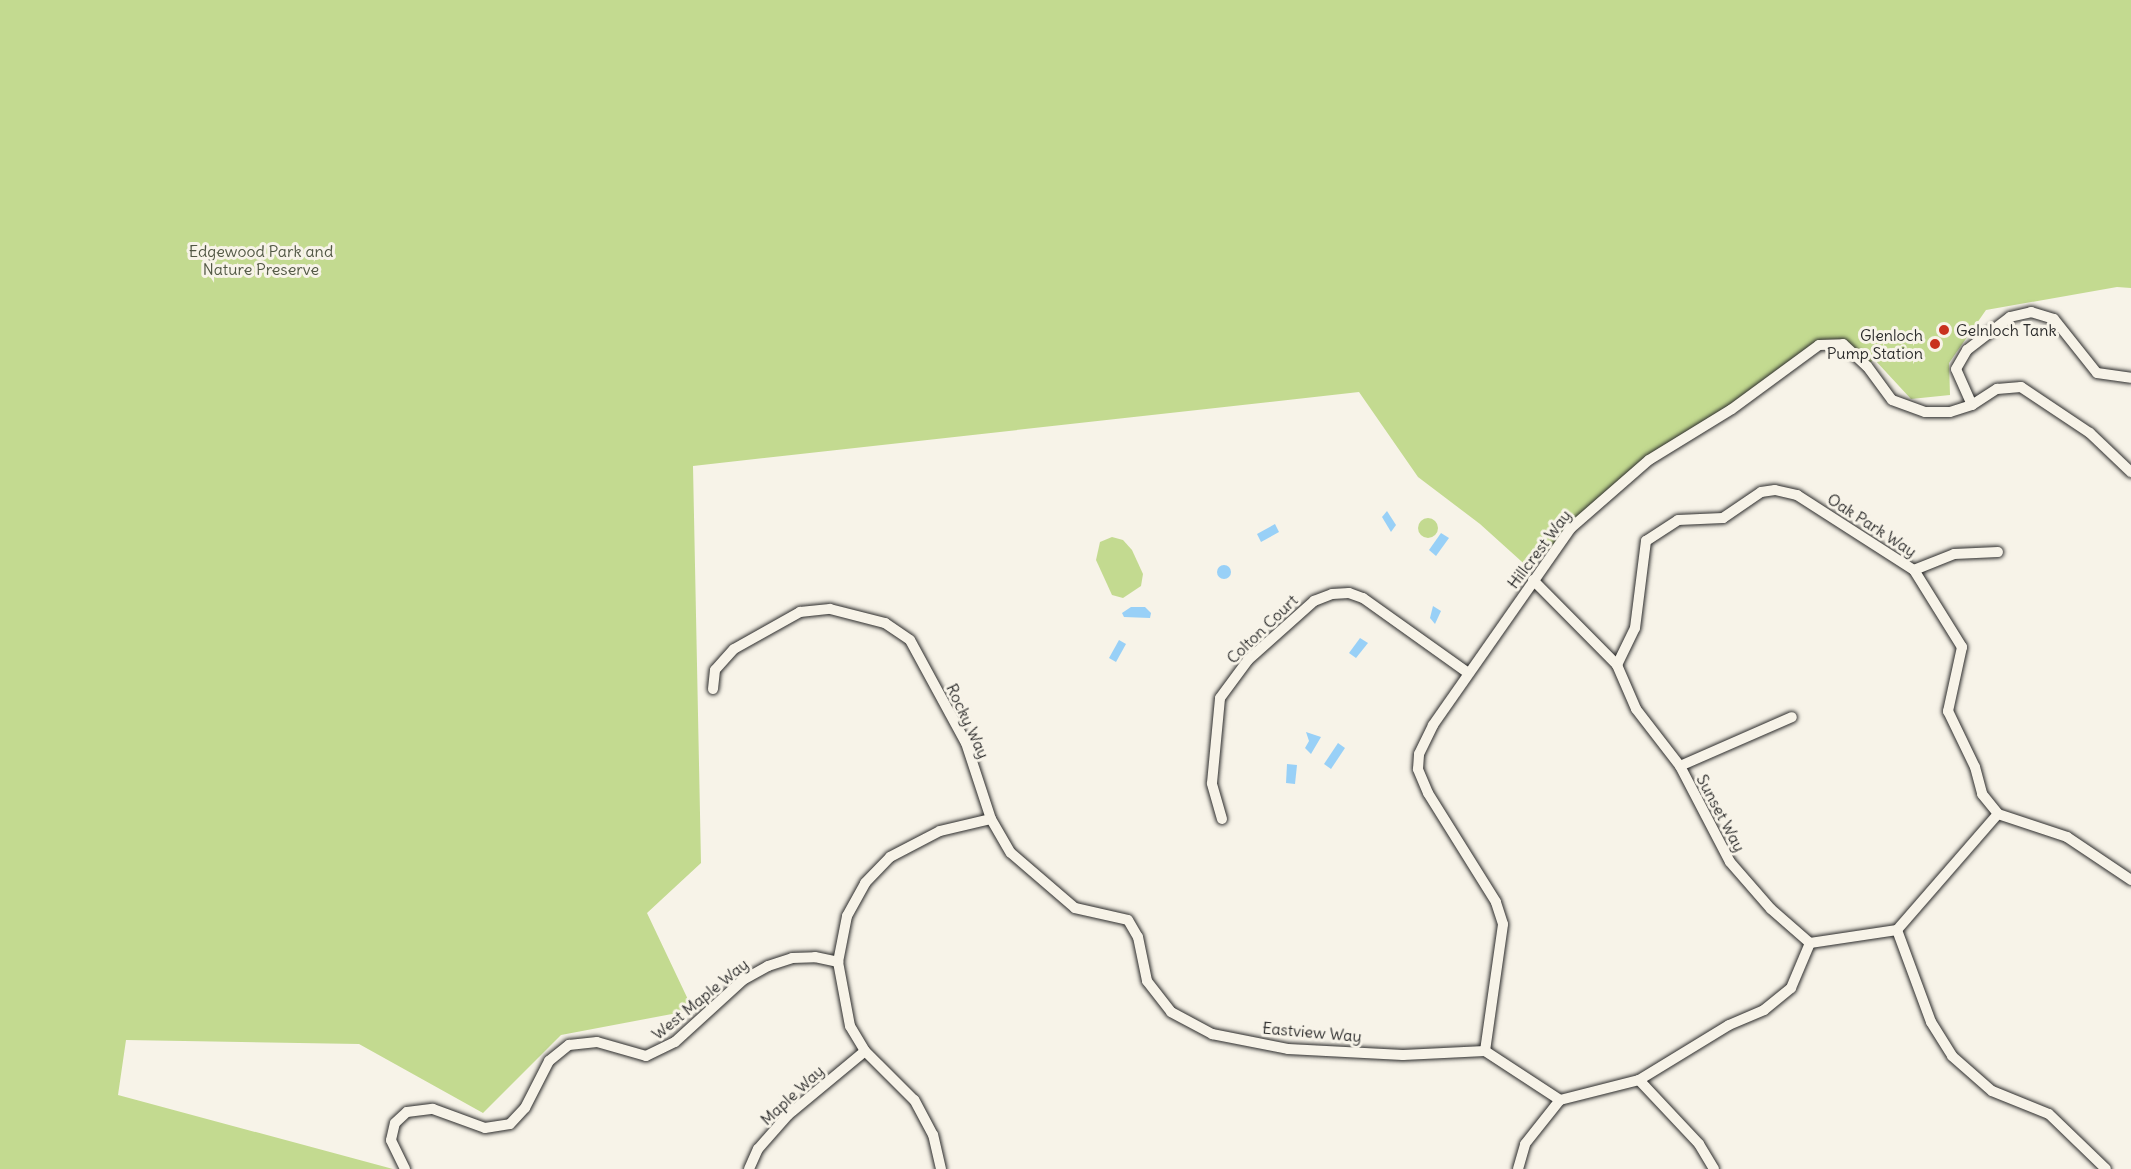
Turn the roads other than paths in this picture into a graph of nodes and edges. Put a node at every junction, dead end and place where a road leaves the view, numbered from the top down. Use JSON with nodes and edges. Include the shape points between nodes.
{"nodes":[{"id":1,"x":2131,"y":378,"type":"edge"},
{"id":2,"x":1972,"y":405,"type":"junction"},
{"id":3,"x":2131,"y":472,"type":"edge"},
{"id":4,"x":1998,"y":552,"type":"dead end"},
{"id":5,"x":1914,"y":570,"type":"junction"},
{"id":6,"x":1533,"y":580,"type":"junction"},
{"id":7,"x":1617,"y":664,"type":"junction"},
{"id":8,"x":1467,"y":673,"type":"junction"},
{"id":9,"x":713,"y":689,"type":"dead end"},
{"id":10,"x":1792,"y":717,"type":"dead end"},
{"id":11,"x":1680,"y":766,"type":"junction"},
{"id":12,"x":1998,"y":814,"type":"junction"},
{"id":13,"x":992,"y":819,"type":"junction"},
{"id":14,"x":1222,"y":819,"type":"dead end"},
{"id":15,"x":2131,"y":880,"type":"edge"},
{"id":16,"x":1897,"y":930,"type":"junction"},
{"id":17,"x":1810,"y":943,"type":"junction"},
{"id":18,"x":838,"y":962,"type":"junction"},
{"id":19,"x":865,"y":1051,"type":"junction"},
{"id":20,"x":1485,"y":1051,"type":"junction"},
{"id":21,"x":1639,"y":1080,"type":"junction"},
{"id":22,"x":1560,"y":1100,"type":"junction"},
{"id":23,"x":405,"y":1169,"type":"edge"},
{"id":24,"x":749,"y":1169,"type":"edge"},
{"id":25,"x":941,"y":1169,"type":"edge"},
{"id":26,"x":1518,"y":1169,"type":"edge"},
{"id":27,"x":1714,"y":1169,"type":"edge"},
{"id":28,"x":2106,"y":1169,"type":"edge"}],
"edges":[{"from":1,"to":2,"type":"street","via":[[2097,373],[2054,319],[2031,312],[2010,316],[1967,350],[1956,369]]},
{"from":2,"to":3,"type":"street","name":"Hillcrest Way","via":[[1997,389],[2021,387],[2090,433]]},
{"from":2,"to":6,"type":"street","name":"Hillcrest Way","via":[[1950,412],[1925,412],[1892,400],[1867,366],[1843,344],[1819,345],[1611,489],[1571,528]]},
{"from":4,"to":5,"type":"street","via":[[1954,554]]},
{"from":5,"to":7,"type":"street","name":"Oak Park Way","via":[[1797,495],[1775,490],[1761,492],[1723,518],[1678,520],[1647,542],[1635,628]]},
{"from":5,"to":12,"type":"street","name":"Oak Park Way","via":[[1962,647],[1948,711],[1975,766],[1982,794]]},
{"from":6,"to":7,"type":"street","name":"Sunset Way"},
{"from":6,"to":8,"type":"street","name":"Hillcrest Way"},
{"from":7,"to":11,"type":"street","name":"Sunset Way","via":[[1636,709]]},
{"from":8,"to":14,"type":"street","name":"Colton Court","via":[[1363,598],[1349,593],[1332,594],[1314,601],[1248,660],[1220,698],[1212,783]]},
{"from":8,"to":20,"type":"street","name":"Hillcrest Way","via":[[1424,742],[1418,769],[1428,793],[1496,903],[1503,924]]},
{"from":9,"to":13,"type":"street","name":"Rocky Way","via":[[715,670],[734,649],[800,612],[830,609],[858,613],[885,623],[910,640],[966,743]]},
{"from":10,"to":11,"type":"street"},
{"from":11,"to":17,"type":"street","name":"Sunset Way","via":[[1730,862],[1770,909]]},
{"from":12,"to":15,"type":"street","via":[[2067,837]]},
{"from":12,"to":16,"type":"street"},
{"from":13,"to":18,"type":"street","via":[[940,831],[890,857],[865,883],[847,916]]},
{"from":13,"to":20,"type":"street","name":"Eastview Way","via":[[1011,854],[1075,908],[1128,920],[1138,937],[1147,981],[1171,1012],[1212,1034],[1300,1049],[1403,1055]]},
{"from":16,"to":17,"type":"street"},
{"from":16,"to":28,"type":"street","via":[[1931,1022],[1952,1056],[1992,1091],[2049,1114]]},
{"from":17,"to":21,"type":"street","via":[[1791,988],[1764,1010],[1729,1025]]},
{"from":18,"to":19,"type":"street","via":[[850,1026]]},
{"from":18,"to":23,"type":"street","name":"West Maple Way","via":[[792,958],[768,966],[743,980],[675,1042],[646,1056],[597,1042],[569,1045],[549,1061],[525,1108],[510,1124],[485,1128],[433,1109],[407,1112],[395,1124],[392,1140]]},
{"from":19,"to":24,"type":"street","name":"Maple Way","via":[[788,1115],[759,1149]]},
{"from":19,"to":25,"type":"street","via":[[914,1100],[933,1135]]},
{"from":20,"to":22,"type":"street"},
{"from":21,"to":22,"type":"street"},
{"from":21,"to":27,"type":"street","via":[[1699,1144]]},
{"from":22,"to":26,"type":"street","via":[[1525,1144]]}]}
